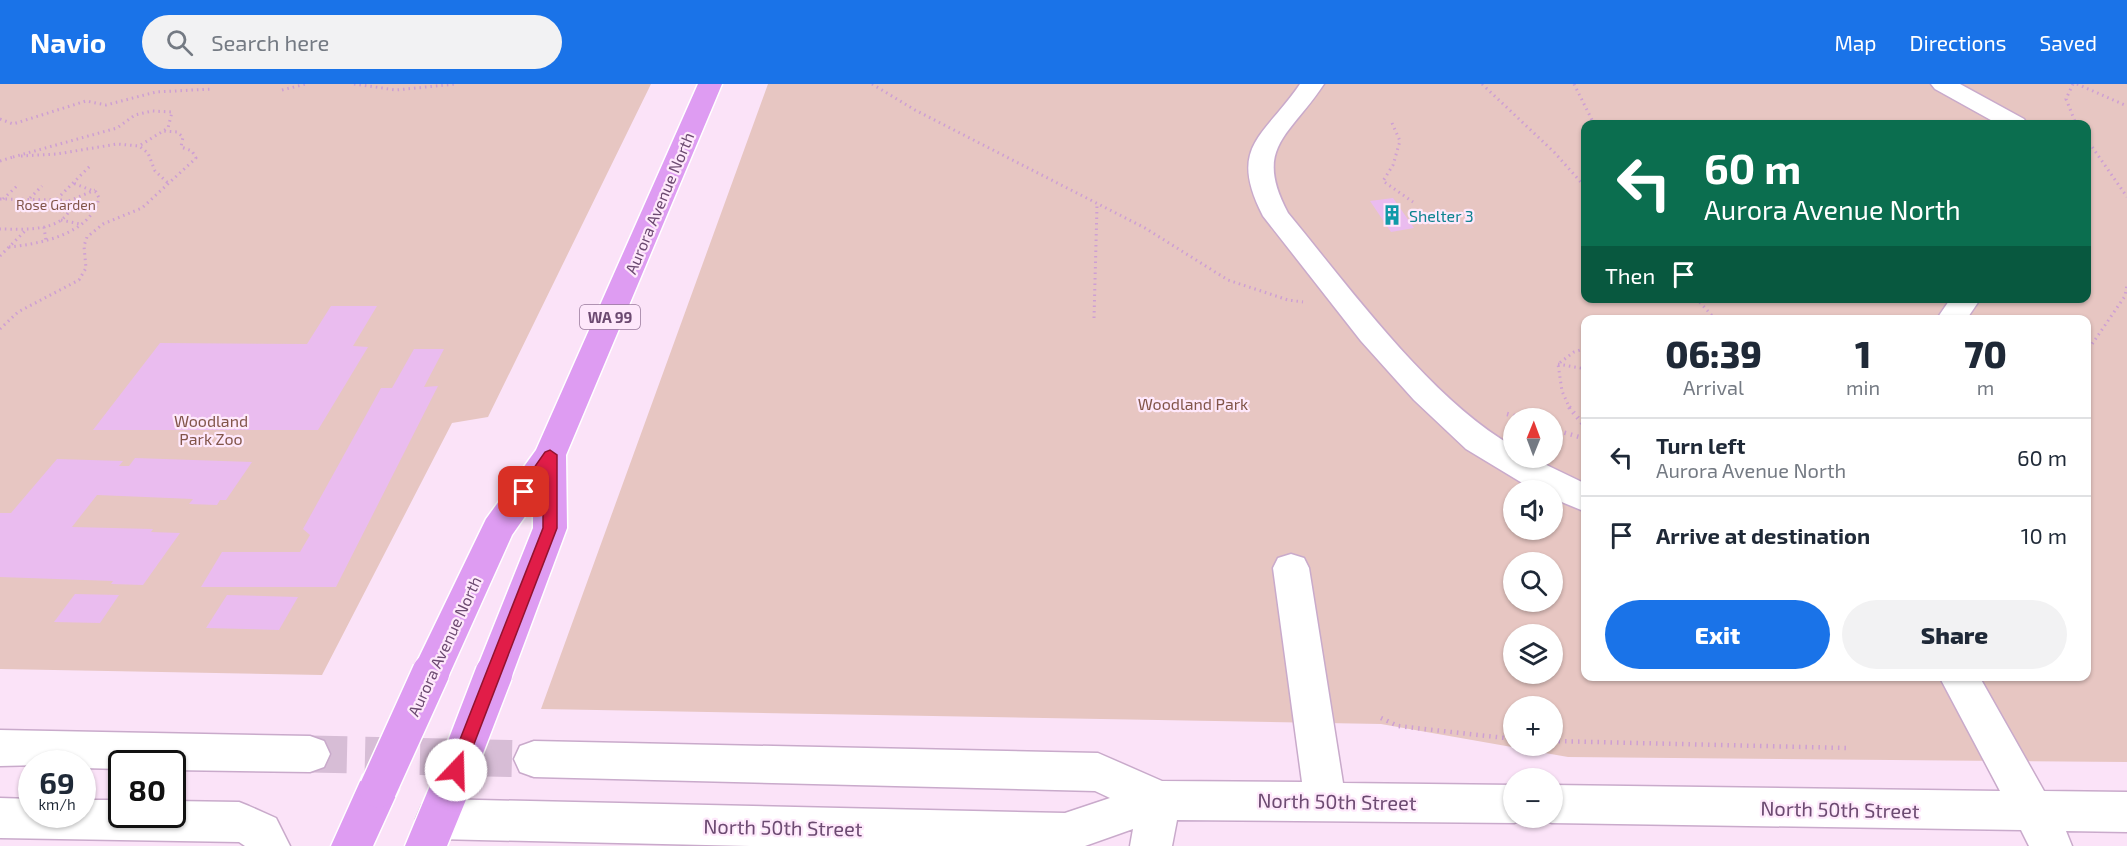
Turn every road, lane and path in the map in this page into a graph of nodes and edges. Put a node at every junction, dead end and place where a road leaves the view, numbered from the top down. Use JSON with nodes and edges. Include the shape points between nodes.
{"nodes":[{"id":1,"x":306,"y":84,"type":"edge"},
{"id":2,"x":354,"y":84,"type":"edge"},
{"id":3,"x":456,"y":84,"type":"edge"},
{"id":4,"x":710,"y":84,"type":"edge"},
{"id":5,"x":872,"y":84,"type":"edge"},
{"id":6,"x":1312,"y":84,"type":"edge"},
{"id":7,"x":1482,"y":84,"type":"edge"},
{"id":8,"x":1574,"y":84,"type":"edge"},
{"id":9,"x":1943,"y":84,"type":"edge"},
{"id":10,"x":2075,"y":84,"type":"edge"},
{"id":11,"x":212,"y":89,"type":"dead end"},
{"id":12,"x":282,"y":90,"type":"dead end"},
{"id":13,"x":2127,"y":106,"type":"edge"},
{"id":14,"x":0,"y":119,"type":"edge"},
{"id":15,"x":1592,"y":120,"type":"edge"},
{"id":16,"x":2008,"y":120,"type":"edge"},
{"id":17,"x":2072,"y":120,"type":"edge"},
{"id":18,"x":1392,"y":123,"type":"dead end"},
{"id":19,"x":164,"y":131,"type":"junction"},
{"id":20,"x":2091,"y":145,"type":"edge"},
{"id":21,"x":139,"y":146,"type":"junction"},
{"id":22,"x":13,"y":157,"type":"junction"},
{"id":23,"x":0,"y":161,"type":"edge"},
{"id":24,"x":91,"y":165,"type":"dead end"},
{"id":25,"x":1581,"y":182,"type":"edge"},
{"id":26,"x":72,"y":183,"type":"junction"},
{"id":27,"x":170,"y":184,"type":"junction"},
{"id":28,"x":17,"y":186,"type":"dead end"},
{"id":29,"x":42,"y":186,"type":"dead end"},
{"id":30,"x":96,"y":190,"type":"junction"},
{"id":31,"x":2127,"y":197,"type":"edge"},
{"id":32,"x":2,"y":199,"type":"edge"},
{"id":33,"x":29,"y":199,"type":"junction"},
{"id":34,"x":57,"y":199,"type":"junction"},
{"id":35,"x":69,"y":201,"type":"junction"},
{"id":36,"x":1413,"y":202,"type":"dead end"},
{"id":37,"x":99,"y":204,"type":"junction"},
{"id":38,"x":1098,"y":206,"type":"junction"},
{"id":39,"x":72,"y":210,"type":"junction"},
{"id":40,"x":60,"y":220,"type":"junction"},
{"id":41,"x":81,"y":224,"type":"junction"},
{"id":42,"x":44,"y":227,"type":"junction"},
{"id":43,"x":0,"y":229,"type":"edge"},
{"id":44,"x":27,"y":229,"type":"junction"},
{"id":45,"x":46,"y":241,"type":"junction"},
{"id":46,"x":9,"y":247,"type":"junction"},
{"id":47,"x":0,"y":256,"type":"edge"},
{"id":48,"x":2127,"y":285,"type":"edge"},
{"id":49,"x":1701,"y":303,"type":"edge"},
{"id":50,"x":1963,"y":303,"type":"edge"},
{"id":51,"x":1349,"y":309,"type":"junction"},
{"id":52,"x":1711,"y":315,"type":"edge"},
{"id":53,"x":1954,"y":315,"type":"edge"},
{"id":54,"x":1094,"y":318,"type":"dead end"},
{"id":55,"x":0,"y":329,"type":"edge"},
{"id":56,"x":2091,"y":346,"type":"edge"},
{"id":57,"x":1581,"y":351,"type":"edge"},
{"id":58,"x":1558,"y":364,"type":"junction"},
{"id":59,"x":1581,"y":368,"type":"edge"},
{"id":60,"x":1581,"y":423,"type":"edge"},
{"id":61,"x":1563,"y":432,"type":"edge"},
{"id":62,"x":1581,"y":438,"type":"edge"},
{"id":63,"x":550,"y":455,"type":"junction"},
{"id":64,"x":1581,"y":497,"type":"edge"},
{"id":65,"x":1291,"y":568,"type":"dead end"},
{"id":66,"x":1961,"y":681,"type":"edge"},
{"id":67,"x":1381,"y":718,"type":"dead end"},
{"id":68,"x":1503,"y":739,"type":"edge"},
{"id":69,"x":1563,"y":741,"type":"edge"},
{"id":70,"x":0,"y":748,"type":"edge"},
{"id":71,"x":1847,"y":748,"type":"dead end"},
{"id":72,"x":310,"y":754,"type":"tunnel mouth"},
{"id":73,"x":534,"y":759,"type":"tunnel mouth"},
{"id":74,"x":1160,"y":800,"type":"junction"},
{"id":75,"x":1325,"y":801,"type":"junction"},
{"id":76,"x":1503,"y":804,"type":"edge"},
{"id":77,"x":1563,"y":804,"type":"edge"},
{"id":78,"x":2031,"y":811,"type":"junction"},
{"id":79,"x":2127,"y":812,"type":"edge"},
{"id":80,"x":0,"y":818,"type":"edge"},
{"id":81,"x":437,"y":818,"type":"edge"},
{"id":82,"x":269,"y":846,"type":"edge"},
{"id":83,"x":352,"y":846,"type":"edge"},
{"id":84,"x":1151,"y":846,"type":"edge"},
{"id":85,"x":2051,"y":846,"type":"edge"}],
"edges":[{"from":1,"to":12,"type":"path"},
{"from":2,"to":3,"type":"path","via":[[396,90]]},
{"from":4,"to":63,"type":"highway","name":"Aurora Avenue North","number":"WA 99"},
{"from":5,"to":38,"type":"path"},
{"from":6,"to":51,"type":"street","via":[[1265,147],[1258,165],[1260,181],[1276,216]]},
{"from":7,"to":25,"type":"path"},
{"from":8,"to":15,"type":"path"},
{"from":9,"to":16,"type":"street"},
{"from":10,"to":13,"type":"path"},
{"from":10,"to":17,"type":"path","via":[[2066,99]]},
{"from":11,"to":14,"type":"path","via":[[156,92],[106,105],[86,101],[13,124]]},
{"from":18,"to":36,"type":"path","via":[[1400,141],[1383,181]]},
{"from":19,"to":21,"type":"path"},
{"from":19,"to":22,"type":"path","via":[[172,112],[152,111],[135,115],[117,128]]},
{"from":19,"to":27,"type":"path","via":[[183,137],[181,147],[192,151],[196,158]]},
{"from":20,"to":31,"type":"path"},
{"from":21,"to":22,"type":"path","via":[[117,144]]},
{"from":21,"to":27,"type":"path","via":[[148,153],[155,171]]},
{"from":22,"to":23,"type":"path"},
{"from":24,"to":26,"type":"path"},
{"from":26,"to":30,"type":"path"},
{"from":26,"to":34,"type":"path"},
{"from":27,"to":55,"type":"path","via":[[142,208],[103,224],[87,237],[86,268],[79,280],[18,312]]},
{"from":28,"to":32,"type":"path"},
{"from":29,"to":33,"type":"path"},
{"from":30,"to":35,"type":"path"},
{"from":30,"to":37,"type":"path"},
{"from":32,"to":33,"type":"path"},
{"from":33,"to":34,"type":"path"},
{"from":34,"to":35,"type":"path"},
{"from":35,"to":39,"type":"path"},
{"from":37,"to":39,"type":"path"},
{"from":37,"to":41,"type":"path"},
{"from":38,"to":51,"type":"path","via":[[1145,228],[1228,280],[1288,300]]},
{"from":38,"to":54,"type":"path"},
{"from":39,"to":40,"type":"path"},
{"from":40,"to":41,"type":"path"},
{"from":40,"to":42,"type":"path"},
{"from":41,"to":45,"type":"path"},
{"from":42,"to":44,"type":"path"},
{"from":42,"to":45,"type":"path"},
{"from":43,"to":44,"type":"path"},
{"from":44,"to":46,"type":"path"},
{"from":45,"to":46,"type":"path"},
{"from":46,"to":47,"type":"path"},
{"from":48,"to":56,"type":"path","via":[[2125,296]]},
{"from":49,"to":52,"type":"path"},
{"from":50,"to":53,"type":"street"},
{"from":51,"to":64,"type":"street","via":[[1425,392],[1478,441]]},
{"from":57,"to":58,"type":"path"},
{"from":58,"to":59,"type":"path"},
{"from":58,"to":60,"type":"path","via":[[1558,385],[1571,414]]},
{"from":61,"to":62,"type":"path"},
{"from":63,"to":81,"type":"highway","name":"Aurora Avenue North","number":"WA 99","bridge":true,"via":[[550,528]]},
{"from":63,"to":83,"type":"highway","name":"Aurora Avenue North","number":"WA 99","bridge":true,"via":[[498,529]]},
{"from":65,"to":75,"type":"street"},
{"from":66,"to":78,"type":"street"},
{"from":67,"to":68,"type":"path","via":[[1398,726]]},
{"from":69,"to":71,"type":"path"},
{"from":70,"to":72,"type":"street"},
{"from":73,"to":74,"type":"street","name":"North 50th Street","via":[[1098,772]]},
{"from":74,"to":75,"type":"street","name":"North 50th Street"},
{"from":74,"to":81,"type":"street","name":"North 50th Street","via":[[1065,832]]},
{"from":74,"to":84,"type":"street"},
{"from":75,"to":76,"type":"street","name":"North 50th Street"},
{"from":77,"to":78,"type":"street","name":"North 50th Street"},
{"from":78,"to":79,"type":"street","name":"North 50th Street"},
{"from":78,"to":85,"type":"street"},
{"from":80,"to":82,"type":"street","via":[[239,822],[256,828]]}]}
